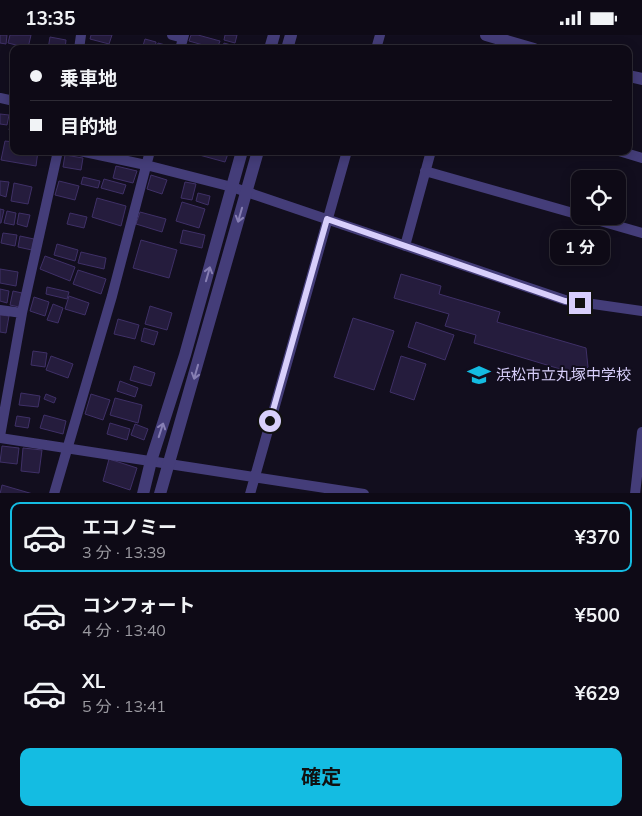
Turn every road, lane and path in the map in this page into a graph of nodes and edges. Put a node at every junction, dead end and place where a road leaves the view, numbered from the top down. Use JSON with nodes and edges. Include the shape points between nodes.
{"nodes":[{"id":1,"x":172,"y":35,"type":"edge"},
{"id":2,"x":486,"y":35,"type":"edge"},
{"id":3,"x":184,"y":36,"type":"edge"},
{"id":4,"x":506,"y":42,"type":"edge"},
{"id":5,"x":57,"y":155,"type":"edge"},
{"id":6,"x":99,"y":155,"type":"edge"},
{"id":7,"x":149,"y":155,"type":"edge"},
{"id":8,"x":241,"y":155,"type":"edge"},
{"id":9,"x":257,"y":155,"type":"edge"},
{"id":10,"x":346,"y":155,"type":"edge"},
{"id":11,"x":430,"y":155,"type":"edge"},
{"id":12,"x":146,"y":165,"type":"junction"},
{"id":13,"x":426,"y":171,"type":"junction"},
{"id":14,"x":232,"y":187,"type":"junction"},
{"id":15,"x":246,"y":192,"type":"junction"},
{"id":16,"x":571,"y":213,"type":"edge"},
{"id":17,"x":327,"y":219,"type":"junction"},
{"id":18,"x":613,"y":225,"type":"edge"},
{"id":19,"x":642,"y":233,"type":"edge"},
{"id":20,"x":405,"y":246,"type":"junction"},
{"id":21,"x":0,"y":309,"type":"edge"},
{"id":22,"x":642,"y":311,"type":"edge"},
{"id":23,"x":22,"y":313,"type":"junction"},
{"id":24,"x":642,"y":432,"type":"edge"},
{"id":25,"x":0,"y":437,"type":"edge"},
{"id":26,"x":67,"y":448,"type":"junction"},
{"id":27,"x":152,"y":461,"type":"junction"},
{"id":28,"x":169,"y":464,"type":"junction"},
{"id":29,"x":255,"y":476,"type":"junction"},
{"id":30,"x":54,"y":493,"type":"edge"},
{"id":31,"x":143,"y":493,"type":"edge"},
{"id":32,"x":160,"y":493,"type":"edge"},
{"id":33,"x":250,"y":493,"type":"edge"},
{"id":34,"x":364,"y":493,"type":"edge"},
{"id":35,"x":635,"y":493,"type":"edge"}],
"edges":[{"from":1,"to":3,"type":"street"},
{"from":2,"to":4,"type":"street"},
{"from":5,"to":23,"type":"street"},
{"from":6,"to":12,"type":"street"},
{"from":7,"to":12,"type":"street"},
{"from":8,"to":14,"type":"street"},
{"from":9,"to":15,"type":"street"},
{"from":10,"to":17,"type":"street"},
{"from":11,"to":13,"type":"street"},
{"from":12,"to":14,"type":"street"},
{"from":12,"to":26,"type":"street"},
{"from":13,"to":16,"type":"street"},
{"from":13,"to":20,"type":"street"},
{"from":14,"to":15,"type":"street"},
{"from":27,"to":14,"type":"street","one_way":true},
{"from":15,"to":17,"type":"street"},
{"from":15,"to":28,"type":"street","one_way":true},
{"from":17,"to":20,"type":"street"},
{"from":17,"to":29,"type":"street"},
{"from":18,"to":19,"type":"street"},
{"from":20,"to":22,"type":"street","via":[[565,301]]},
{"from":21,"to":23,"type":"street"},
{"from":23,"to":25,"type":"street"},
{"from":24,"to":35,"type":"street"},
{"from":25,"to":26,"type":"street"},
{"from":26,"to":27,"type":"street"},
{"from":26,"to":30,"type":"street"},
{"from":27,"to":28,"type":"street"},
{"from":27,"to":31,"type":"street"},
{"from":28,"to":29,"type":"street"},
{"from":28,"to":32,"type":"street"},
{"from":29,"to":33,"type":"street"},
{"from":29,"to":34,"type":"street"}]}
